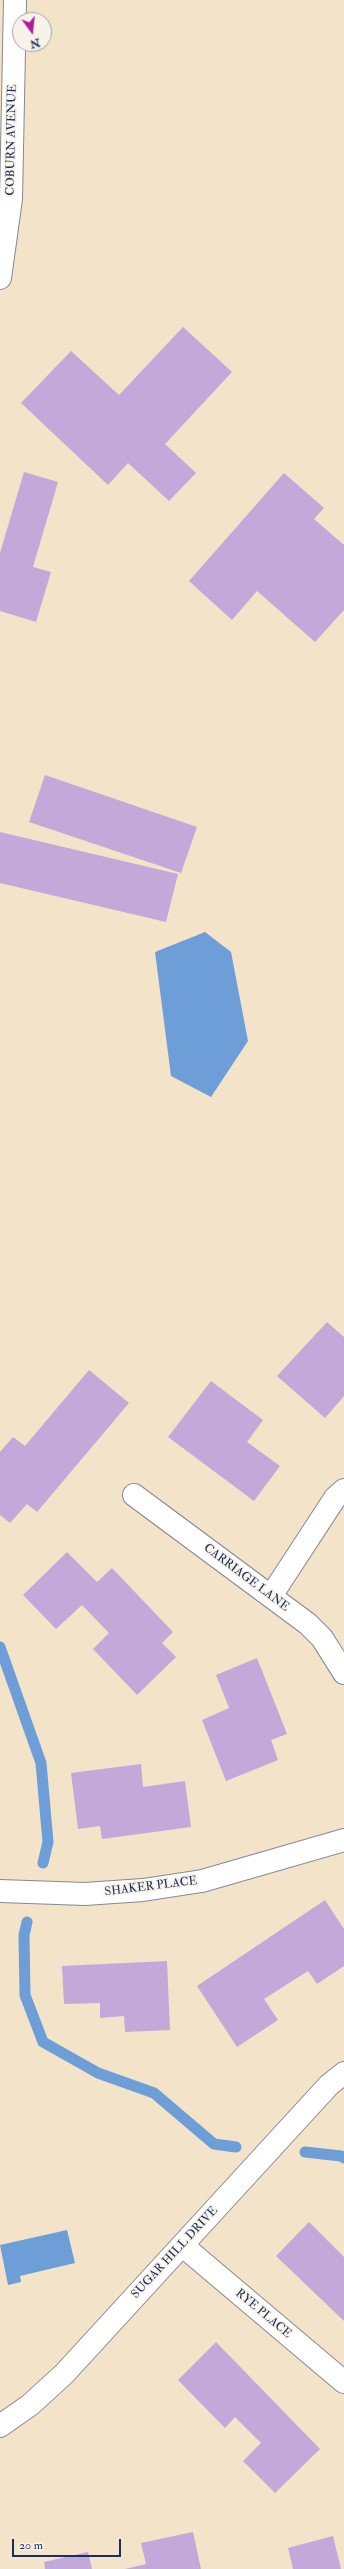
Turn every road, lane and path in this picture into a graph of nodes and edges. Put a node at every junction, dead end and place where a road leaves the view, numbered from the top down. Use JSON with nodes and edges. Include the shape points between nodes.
{"nodes":[{"id":1,"x":15,"y":0,"type":"edge"},
{"id":2,"x":0,"y":278,"type":"edge"},
{"id":3,"x":344,"y":1490,"type":"edge"},
{"id":4,"x":134,"y":1495,"type":"dead end"},
{"id":5,"x":271,"y":1596,"type":"junction"},
{"id":6,"x":344,"y":1673,"type":"edge"},
{"id":7,"x":344,"y":1840,"type":"edge"},
{"id":8,"x":0,"y":1891,"type":"edge"},
{"id":9,"x":344,"y":2073,"type":"edge"},
{"id":10,"x":183,"y":2246,"type":"junction"},
{"id":11,"x":344,"y":2382,"type":"edge"},
{"id":12,"x":0,"y":2426,"type":"edge"}],
"edges":[{"from":1,"to":2,"type":"street","name":"COBURN AVENUE","via":[[11,199]]},
{"from":3,"to":5,"type":"street","via":[[335,1498]]},
{"from":4,"to":5,"type":"street","name":"CARRIAGE LANE"},
{"from":5,"to":6,"type":"street","name":"CARRIAGE LANE","via":[[322,1638]]},
{"from":7,"to":8,"type":"street","name":"SHAKER PLACE","via":[[202,1881],[143,1890],[85,1894]]},
{"from":9,"to":10,"type":"street","name":"SUGAR HILL DRIVE","via":[[330,2085]]},
{"from":10,"to":11,"type":"street","name":"RYE PLACE"},
{"from":10,"to":12,"type":"street","name":"SUGAR HILL DRIVE","via":[[64,2374],[30,2405]]}]}
